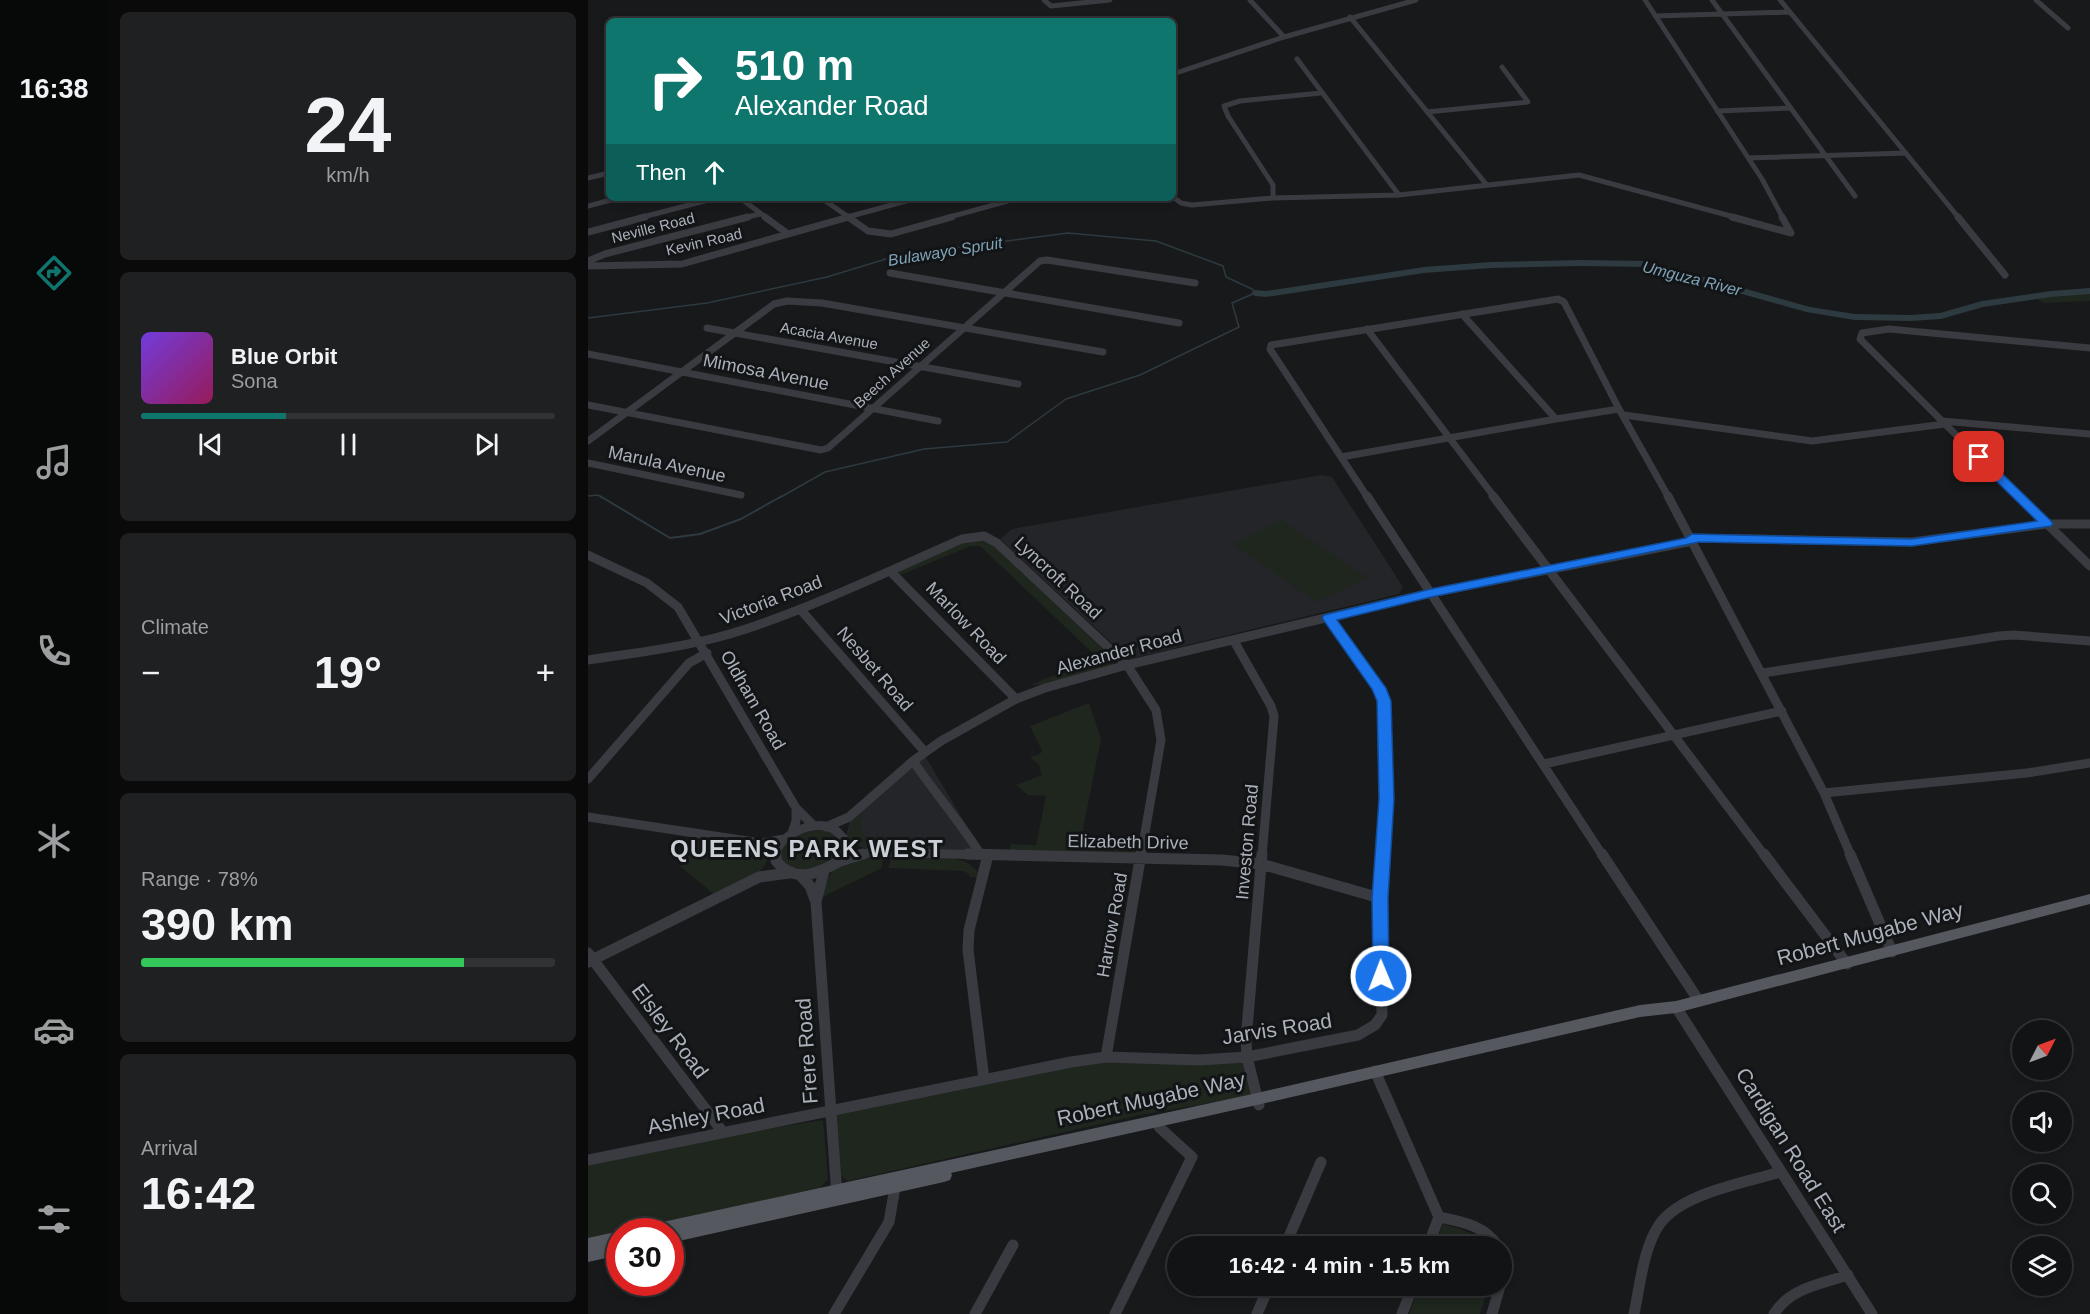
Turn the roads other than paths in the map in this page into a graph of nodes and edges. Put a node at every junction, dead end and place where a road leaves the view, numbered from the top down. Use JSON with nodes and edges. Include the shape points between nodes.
{"nodes":[{"id":1,"x":1044,"y":0,"type":"edge"},
{"id":2,"x":1110,"y":0,"type":"edge"},
{"id":3,"x":1250,"y":0,"type":"edge"},
{"id":4,"x":1416,"y":0,"type":"edge"},
{"id":5,"x":1645,"y":0,"type":"edge"},
{"id":6,"x":1712,"y":0,"type":"edge"},
{"id":7,"x":1780,"y":0,"type":"edge"},
{"id":8,"x":2036,"y":0,"type":"edge"},
{"id":9,"x":1087,"y":1,"type":"edge"},
{"id":10,"x":1790,"y":12,"type":"junction"},
{"id":11,"x":1722,"y":14,"type":"junction"},
{"id":12,"x":1655,"y":16,"type":"junction"},
{"id":13,"x":1350,"y":17,"type":"junction"},
{"id":14,"x":2068,"y":28,"type":"dead end"},
{"id":15,"x":1284,"y":37,"type":"junction"},
{"id":16,"x":1297,"y":59,"type":"dead end"},
{"id":17,"x":1502,"y":67,"type":"dead end"},
{"id":18,"x":1176,"y":73,"type":"edge"},
{"id":19,"x":1321,"y":93,"type":"junction"},
{"id":20,"x":1791,"y":108,"type":"junction"},
{"id":21,"x":1717,"y":111,"type":"junction"},
{"id":22,"x":1427,"y":112,"type":"junction"},
{"id":23,"x":1906,"y":153,"type":"junction"},
{"id":24,"x":1827,"y":156,"type":"junction"},
{"id":25,"x":1749,"y":158,"type":"junction"},
{"id":26,"x":606,"y":174,"type":"edge"},
{"id":27,"x":588,"y":178,"type":"edge"},
{"id":28,"x":1486,"y":184,"type":"junction"},
{"id":29,"x":1399,"y":195,"type":"junction"},
{"id":30,"x":1855,"y":196,"type":"dead end"},
{"id":31,"x":1273,"y":198,"type":"junction"},
{"id":32,"x":1176,"y":199,"type":"edge"},
{"id":33,"x":607,"y":201,"type":"edge"},
{"id":34,"x":705,"y":201,"type":"edge"},
{"id":35,"x":744,"y":201,"type":"edge"},
{"id":36,"x":824,"y":201,"type":"edge"},
{"id":37,"x":906,"y":201,"type":"edge"},
{"id":38,"x":1008,"y":201,"type":"edge"},
{"id":39,"x":588,"y":206,"type":"edge"},
{"id":40,"x":760,"y":214,"type":"junction"},
{"id":41,"x":846,"y":218,"type":"junction"},
{"id":42,"x":588,"y":232,"type":"edge"},
{"id":43,"x":788,"y":234,"type":"junction"},
{"id":44,"x":588,"y":261,"type":"edge"},
{"id":45,"x":588,"y":266,"type":"edge"},
{"id":46,"x":890,"y":273,"type":"dead end"},
{"id":47,"x":2005,"y":275,"type":"dead end"},
{"id":48,"x":1195,"y":283,"type":"dead end"},
{"id":49,"x":1004,"y":292,"type":"junction"},
{"id":50,"x":1462,"y":314,"type":"junction"},
{"id":51,"x":1179,"y":322,"type":"dead end"},
{"id":52,"x":962,"y":327,"type":"junction"},
{"id":53,"x":707,"y":328,"type":"dead end"},
{"id":54,"x":1367,"y":329,"type":"junction"},
{"id":55,"x":733,"y":332,"type":"junction"},
{"id":56,"x":2090,"y":348,"type":"edge"},
{"id":57,"x":1103,"y":352,"type":"dead end"},
{"id":58,"x":588,"y":354,"type":"edge"},
{"id":59,"x":920,"y":367,"type":"junction"},
{"id":60,"x":682,"y":371,"type":"junction"},
{"id":61,"x":1018,"y":384,"type":"dead end"},
{"id":62,"x":588,"y":405,"type":"edge"},
{"id":63,"x":874,"y":408,"type":"junction"},
{"id":64,"x":625,"y":412,"type":"junction"},
{"id":65,"x":1622,"y":412,"type":"junction"},
{"id":66,"x":1556,"y":419,"type":"junction"},
{"id":67,"x":938,"y":421,"type":"dead end"},
{"id":68,"x":1944,"y":423,"type":"junction"},
{"id":69,"x":2090,"y":434,"type":"edge"},
{"id":70,"x":1450,"y":438,"type":"junction"},
{"id":71,"x":588,"y":441,"type":"edge"},
{"id":72,"x":1341,"y":457,"type":"junction"},
{"id":73,"x":588,"y":463,"type":"edge"},
{"id":74,"x":741,"y":495,"type":"dead end"},
{"id":75,"x":2047,"y":524,"type":"junction"},
{"id":76,"x":2090,"y":524,"type":"edge"},
{"id":77,"x":1693,"y":539,"type":"junction"},
{"id":78,"x":957,"y":540,"type":"joint"},
{"id":79,"x":588,"y":555,"type":"edge"},
{"id":80,"x":2090,"y":566,"type":"edge"},
{"id":81,"x":1548,"y":570,"type":"junction"},
{"id":82,"x":890,"y":571,"type":"junction"},
{"id":83,"x":1431,"y":593,"type":"junction"},
{"id":84,"x":800,"y":609,"type":"junction"},
{"id":85,"x":1329,"y":618,"type":"junction"},
{"id":86,"x":700,"y":641,"type":"junction"},
{"id":87,"x":1234,"y":641,"type":"junction"},
{"id":88,"x":2090,"y":641,"type":"edge"},
{"id":89,"x":707,"y":653,"type":"junction"},
{"id":90,"x":588,"y":660,"type":"edge"},
{"id":91,"x":1127,"y":665,"type":"junction"},
{"id":92,"x":1763,"y":673,"type":"junction"},
{"id":93,"x":1016,"y":699,"type":"junction"},
{"id":94,"x":1782,"y":711,"type":"junction"},
{"id":95,"x":1674,"y":735,"type":"junction"},
{"id":96,"x":925,"y":752,"type":"junction"},
{"id":97,"x":913,"y":761,"type":"junction"},
{"id":98,"x":2090,"y":763,"type":"edge"},
{"id":99,"x":1544,"y":764,"type":"junction"},
{"id":100,"x":588,"y":779,"type":"edge"},
{"id":101,"x":1824,"y":793,"type":"junction"},
{"id":102,"x":796,"y":808,"type":"junction"},
{"id":103,"x":588,"y":817,"type":"edge"},
{"id":104,"x":849,"y":817,"type":"junction"},
{"id":105,"x":814,"y":826,"type":"junction"},
{"id":106,"x":826,"y":827,"type":"junction"},
{"id":107,"x":788,"y":836,"type":"junction"},
{"id":108,"x":846,"y":839,"type":"junction"},
{"id":109,"x":761,"y":843,"type":"junction"},
{"id":110,"x":871,"y":852,"type":"junction"},
{"id":111,"x":985,"y":855,"type":"junction"},
{"id":112,"x":775,"y":857,"type":"junction"},
{"id":113,"x":1141,"y":859,"type":"junction"},
{"id":114,"x":839,"y":861,"type":"junction"},
{"id":115,"x":1261,"y":864,"type":"junction"},
{"id":116,"x":824,"y":871,"type":"junction"},
{"id":117,"x":795,"y":874,"type":"junction"},
{"id":118,"x":759,"y":877,"type":"junction"},
{"id":119,"x":1380,"y":898,"type":"junction"},
{"id":120,"x":2090,"y":899,"type":"edge"},
{"id":121,"x":816,"y":902,"type":"junction"},
{"id":122,"x":1892,"y":952,"type":"junction"},
{"id":123,"x":590,"y":958,"type":"edge"},
{"id":124,"x":1847,"y":964,"type":"junction"},
{"id":125,"x":1699,"y":1000,"type":"junction"},
{"id":126,"x":1668,"y":1008,"type":"junction"},
{"id":127,"x":1106,"y":1057,"type":"junction"},
{"id":128,"x":1247,"y":1057,"type":"junction"},
{"id":129,"x":1377,"y":1075,"type":"junction"},
{"id":130,"x":984,"y":1079,"type":"junction"},
{"id":131,"x":1258,"y":1102,"type":"junction"},
{"id":132,"x":831,"y":1112,"type":"junction"},
{"id":133,"x":1159,"y":1127,"type":"junction"},
{"id":134,"x":722,"y":1131,"type":"junction"},
{"id":135,"x":588,"y":1161,"type":"edge"},
{"id":136,"x":1321,"y":1162,"type":"dead end"},
{"id":137,"x":1780,"y":1172,"type":"junction"},
{"id":138,"x":897,"y":1181,"type":"junction"},
{"id":139,"x":837,"y":1194,"type":"junction"},
{"id":140,"x":1439,"y":1217,"type":"junction"},
{"id":141,"x":684,"y":1225,"type":"edge"},
{"id":142,"x":684,"y":1232,"type":"edge"},
{"id":143,"x":1289,"y":1236,"type":"edge"},
{"id":144,"x":1432,"y":1236,"type":"edge"},
{"id":145,"x":1490,"y":1236,"type":"edge"},
{"id":146,"x":606,"y":1244,"type":"edge"},
{"id":147,"x":1013,"y":1245,"type":"dead end"},
{"id":148,"x":592,"y":1250,"type":"edge"},
{"id":149,"x":1848,"y":1275,"type":"junction"},
{"id":150,"x":1265,"y":1296,"type":"edge"},
{"id":151,"x":1409,"y":1296,"type":"edge"},
{"id":152,"x":1497,"y":1296,"type":"edge"},
{"id":153,"x":834,"y":1314,"type":"edge"},
{"id":154,"x":975,"y":1314,"type":"edge"},
{"id":155,"x":1116,"y":1314,"type":"edge"},
{"id":156,"x":1257,"y":1314,"type":"edge"},
{"id":157,"x":1402,"y":1314,"type":"edge"},
{"id":158,"x":1492,"y":1314,"type":"edge"},
{"id":159,"x":1634,"y":1314,"type":"edge"},
{"id":160,"x":1774,"y":1314,"type":"edge"},
{"id":161,"x":1872,"y":1314,"type":"edge"}],
"edges":[{"from":1,"to":9,"type":"street","via":[[1051,6]]},
{"from":2,"to":9,"type":"street"},
{"from":3,"to":15,"type":"street"},
{"from":4,"to":13,"type":"street"},
{"from":5,"to":12,"type":"street"},
{"from":6,"to":11,"type":"street"},
{"from":7,"to":10,"type":"street"},
{"from":8,"to":14,"type":"street"},
{"from":10,"to":11,"type":"street"},
{"from":10,"to":23,"type":"street"},
{"from":11,"to":12,"type":"street"},
{"from":11,"to":20,"type":"street"},
{"from":12,"to":21,"type":"street"},
{"from":13,"to":15,"type":"street"},
{"from":13,"to":22,"type":"street"},
{"from":15,"to":18,"type":"street"},
{"from":16,"to":19,"type":"street"},
{"from":17,"to":22,"type":"street","via":[[1528,102]]},
{"from":19,"to":29,"type":"street"},
{"from":19,"to":31,"type":"street","via":[[1224,106],[1273,185]]},
{"from":20,"to":21,"type":"street"},
{"from":20,"to":24,"type":"street"},
{"from":21,"to":25,"type":"street"},
{"from":22,"to":28,"type":"street"},
{"from":23,"to":24,"type":"street"},
{"from":23,"to":47,"type":"street"},
{"from":24,"to":25,"type":"street"},
{"from":24,"to":30,"type":"street"},
{"from":25,"to":28,"type":"street","via":[[1791,233],[1579,175]]},
{"from":26,"to":27,"type":"street"},
{"from":28,"to":29,"type":"street"},
{"from":29,"to":31,"type":"street"},
{"from":31,"to":32,"type":"street","via":[[1192,205]]},
{"from":33,"to":39,"type":"street"},
{"from":34,"to":42,"type":"street"},
{"from":35,"to":40,"type":"street"},
{"from":36,"to":41,"type":"street"},
{"from":37,"to":41,"type":"street","name":"Kevin Road"},
{"from":38,"to":41,"type":"street","via":[[896,233],[868,231]]},
{"from":40,"to":43,"type":"street"},
{"from":40,"to":44,"type":"street","name":"Neville Road"},
{"from":41,"to":43,"type":"street","name":"Kevin Road"},
{"from":43,"to":45,"type":"street","name":"Kevin Road","via":[[682,264]]},
{"from":46,"to":49,"type":"street"},
{"from":48,"to":49,"type":"street","name":"Beech Avenue","via":[[1047,260],[1040,261]]},
{"from":49,"to":51,"type":"street"},
{"from":49,"to":52,"type":"street","name":"Beech Avenue"},
{"from":50,"to":54,"type":"street"},
{"from":50,"to":65,"type":"street","via":[[1562,300]]},
{"from":50,"to":66,"type":"street"},
{"from":52,"to":55,"type":"street","via":[[822,303],[788,301],[774,304]]},
{"from":52,"to":57,"type":"street"},
{"from":52,"to":59,"type":"street","name":"Beech Avenue"},
{"from":53,"to":55,"type":"street","name":"Acacia Avenue"},
{"from":54,"to":70,"type":"street"},
{"from":54,"to":72,"type":"street","via":[[1270,347]]},
{"from":55,"to":59,"type":"street","name":"Acacia Avenue"},
{"from":55,"to":60,"type":"street"},
{"from":56,"to":68,"type":"street","via":[[1889,329],[1862,333],[1860,339]]},
{"from":58,"to":60,"type":"street","name":"Mimosa Avenue"},
{"from":59,"to":61,"type":"street","name":"Acacia Avenue"},
{"from":59,"to":63,"type":"street","name":"Beech Avenue"},
{"from":60,"to":63,"type":"street","name":"Mimosa Avenue"},
{"from":60,"to":64,"type":"street"},
{"from":62,"to":64,"type":"street","name":"Beech Avenue"},
{"from":63,"to":64,"type":"street","name":"Beech Avenue","via":[[828,448],[816,450]]},
{"from":63,"to":67,"type":"street","name":"Mimosa Avenue"},
{"from":64,"to":71,"type":"street"},
{"from":65,"to":66,"type":"street"},
{"from":65,"to":68,"type":"street","via":[[1812,441]]},
{"from":65,"to":77,"type":"street"},
{"from":66,"to":70,"type":"street"},
{"from":68,"to":69,"type":"street"},
{"from":68,"to":75,"type":"street"},
{"from":70,"to":72,"type":"street"},
{"from":70,"to":81,"type":"street"},
{"from":72,"to":83,"type":"street"},
{"from":73,"to":74,"type":"street","name":"Marula Avenue"},
{"from":75,"to":76,"type":"street","name":"Alexander Road"},
{"from":75,"to":77,"type":"street","name":"Alexander Road","via":[[1912,542]]},
{"from":75,"to":80,"type":"street"},
{"from":77,"to":81,"type":"street","name":"Alexander Road"},
{"from":77,"to":92,"type":"street"},
{"from":78,"to":82,"type":"street","name":"Victoria Road"},
{"from":78,"to":91,"type":"street","name":"Lyncroft Road","via":[[976,536],[997,543]]},
{"from":79,"to":86,"type":"street","name":"Oldham Road","via":[[634,574],[668,596]]},
{"from":81,"to":83,"type":"street","name":"Alexander Road"},
{"from":81,"to":95,"type":"street"},
{"from":82,"to":84,"type":"street","name":"Victoria Road"},
{"from":82,"to":93,"type":"street","name":"Marlow Road"},
{"from":83,"to":85,"type":"street","name":"Alexander Road"},
{"from":83,"to":99,"type":"street"},
{"from":84,"to":86,"type":"street","name":"Victoria Road"},
{"from":84,"to":96,"type":"street","name":"Nesbet Road"},
{"from":85,"to":87,"type":"street","name":"Alexander Road"},
{"from":85,"to":119,"type":"street","name":"Jarvis Road","via":[[1379,688],[1384,701],[1386,799]]},
{"from":86,"to":89,"type":"street","name":"Oldham Road"},
{"from":86,"to":90,"type":"street","name":"Victoria Road"},
{"from":87,"to":91,"type":"street","name":"Alexander Road"},
{"from":87,"to":115,"type":"street","name":"Investon Road","via":[[1274,716]]},
{"from":88,"to":92,"type":"street","via":[[1999,636]]},
{"from":89,"to":100,"type":"street","via":[[689,663]]},
{"from":89,"to":102,"type":"street","name":"Oldham Road"},
{"from":91,"to":93,"type":"street","name":"Alexander Road"},
{"from":91,"to":113,"type":"street","name":"Harrow Road","via":[[1156,710],[1161,729]]},
{"from":92,"to":94,"type":"street"},
{"from":93,"to":96,"type":"street","name":"Alexander Road"},
{"from":94,"to":95,"type":"street"},
{"from":94,"to":101,"type":"street"},
{"from":95,"to":99,"type":"street"},
{"from":95,"to":124,"type":"street"},
{"from":96,"to":97,"type":"street","name":"Alexander Road"},
{"from":97,"to":104,"type":"street","name":"Alexander Road"},
{"from":97,"to":111,"type":"street"},
{"from":98,"to":101,"type":"street"},
{"from":99,"to":125,"type":"street"},
{"from":101,"to":122,"type":"street"},
{"from":102,"to":105,"type":"street","name":"Oldham Road"},
{"from":102,"to":107,"type":"street","via":[[796,821]]},
{"from":103,"to":109,"type":"street"},
{"from":104,"to":106,"type":"street","name":"Alexander Road"},
{"from":104,"to":108,"type":"street"},
{"from":105,"to":106,"type":"street"},
{"from":105,"to":107,"type":"street"},
{"from":106,"to":108,"type":"street"},
{"from":107,"to":109,"type":"street"},
{"from":107,"to":112,"type":"street"},
{"from":108,"to":110,"type":"street","name":"Elizabeth Drive"},
{"from":108,"to":114,"type":"street","via":[[846,852]]},
{"from":109,"to":112,"type":"street"},
{"from":110,"to":111,"type":"street","name":"Elizabeth Drive"},
{"from":110,"to":114,"type":"street","name":"Elizabeth Drive"},
{"from":111,"to":113,"type":"street","name":"Elizabeth Drive"},
{"from":111,"to":130,"type":"street","via":[[968,950]]},
{"from":112,"to":117,"type":"street","via":[[780,867]]},
{"from":112,"to":118,"type":"street"},
{"from":113,"to":115,"type":"street","name":"Elizabeth Drive"},
{"from":113,"to":127,"type":"street","name":"Harrow Road"},
{"from":114,"to":116,"type":"street"},
{"from":115,"to":119,"type":"street","name":"Elizabeth Drive"},
{"from":115,"to":128,"type":"street","name":"Investon Road"},
{"from":116,"to":117,"type":"street"},
{"from":116,"to":121,"type":"street","name":"Frere Road"},
{"from":117,"to":118,"type":"street"},
{"from":117,"to":121,"type":"street","name":"Frere Road","via":[[810,886]]},
{"from":118,"to":123,"type":"street"},
{"from":119,"to":128,"type":"street","name":"Jarvis Road","via":[[1382,1015],[1376,1025],[1358,1035]]},
{"from":120,"to":122,"type":"main road","name":"Robert Mugabe Way"},
{"from":121,"to":132,"type":"street","name":"Frere Road"},
{"from":122,"to":124,"type":"main road","name":"Robert Mugabe Way"},
{"from":123,"to":134,"type":"street","name":"Elsley Road"},
{"from":124,"to":125,"type":"main road","name":"Robert Mugabe Way"},
{"from":125,"to":126,"type":"main road","name":"Robert Mugabe Way"},
{"from":126,"to":129,"type":"main road","name":"Robert Mugabe Way","via":[[1598,1028]]},
{"from":126,"to":137,"type":"street","name":"Cardigan Road East"},
{"from":127,"to":128,"type":"street","name":"Jarvis Road"},
{"from":127,"to":130,"type":"street","name":"Jarvis Road"},
{"from":128,"to":131,"type":"street","name":"Investon Road"},
{"from":129,"to":131,"type":"main road","name":"Robert Mugabe Way"},
{"from":129,"to":140,"type":"street"},
{"from":130,"to":132,"type":"street","name":"Jarvis Road"},
{"from":131,"to":133,"type":"main road","name":"Robert Mugabe Way"},
{"from":131,"to":138,"type":"main road","name":"Robert Mugabe Way"},
{"from":132,"to":134,"type":"street","name":"Ashley Road"},
{"from":132,"to":139,"type":"street","name":"Frere Road"},
{"from":133,"to":138,"type":"main road","name":"Robert Mugabe Way"},
{"from":133,"to":155,"type":"street","via":[[1191,1157]]},
{"from":134,"to":135,"type":"street","name":"Ashley Road"},
{"from":136,"to":143,"type":"street"},
{"from":137,"to":149,"type":"street","name":"Cardigan Road East"},
{"from":137,"to":159,"type":"street","via":[[1688,1201],[1667,1215],[1654,1236]]},
{"from":138,"to":139,"type":"main road","name":"Robert Mugabe Way"},
{"from":138,"to":153,"type":"street","via":[[889,1222]]},
{"from":139,"to":141,"type":"main road","name":"Robert Mugabe Way"},
{"from":139,"to":142,"type":"main road","name":"Robert Mugabe Way"},
{"from":140,"to":144,"type":"street"},
{"from":140,"to":145,"type":"street","via":[[1478,1227]]},
{"from":146,"to":148,"type":"main road"},
{"from":147,"to":154,"type":"street"},
{"from":149,"to":160,"type":"street","via":[[1798,1293],[1785,1300]]},
{"from":149,"to":161,"type":"street","name":"Cardigan Road East"},
{"from":150,"to":156,"type":"street"},
{"from":151,"to":157,"type":"street"},
{"from":152,"to":158,"type":"street"}]}
